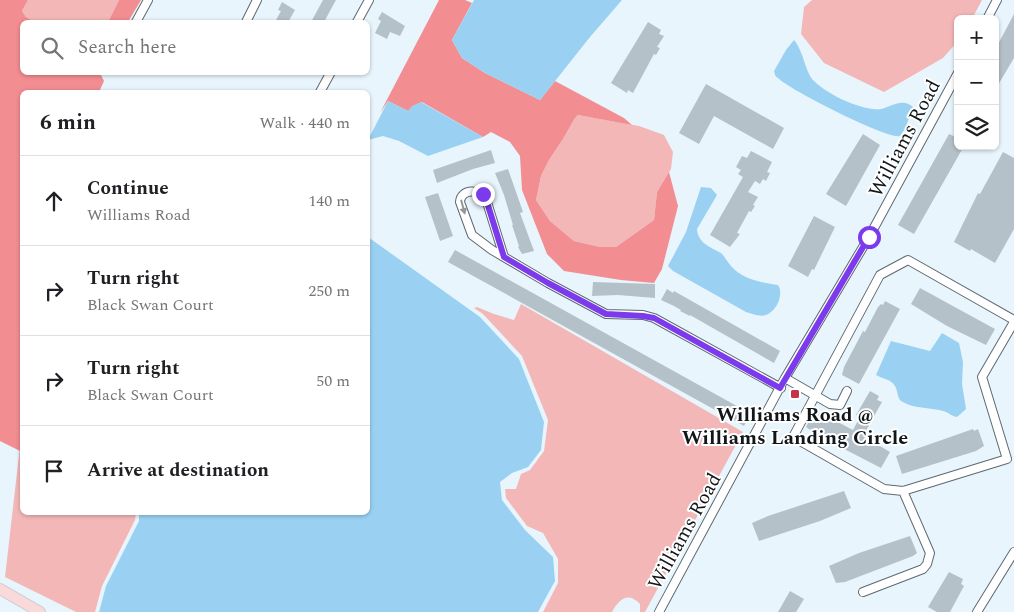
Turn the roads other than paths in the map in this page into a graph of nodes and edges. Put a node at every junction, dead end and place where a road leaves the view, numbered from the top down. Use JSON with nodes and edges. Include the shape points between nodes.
{"nodes":[{"id":1,"x":148,"y":0,"type":"edge"},
{"id":2,"x":257,"y":0,"type":"edge"},
{"id":3,"x":369,"y":0,"type":"edge"},
{"id":4,"x":997,"y":0,"type":"edge"},
{"id":5,"x":989,"y":15,"type":"edge"},
{"id":6,"x":137,"y":20,"type":"edge"},
{"id":7,"x":247,"y":20,"type":"edge"},
{"id":8,"x":358,"y":20,"type":"edge"},
{"id":9,"x":329,"y":75,"type":"edge"},
{"id":10,"x":954,"y":80,"type":"edge"},
{"id":11,"x":321,"y":90,"type":"edge"},
{"id":12,"x":504,"y":257,"type":"junction"},
{"id":13,"x":1014,"y":321,"type":"edge"},
{"id":14,"x":785,"y":378,"type":"junction"},
{"id":15,"x":780,"y":388,"type":"junction"},
{"id":16,"x":847,"y":391,"type":"dead end"},
{"id":17,"x":815,"y":396,"type":"junction"},
{"id":18,"x":903,"y":491,"type":"junction"},
{"id":19,"x":1014,"y":552,"type":"edge"},
{"id":20,"x":0,"y":589,"type":"edge"},
{"id":21,"x":863,"y":592,"type":"dead end"},
{"id":22,"x":662,"y":611,"type":"edge"},
{"id":23,"x":40,"y":612,"type":"edge"},
{"id":24,"x":978,"y":612,"type":"edge"}],
"edges":[{"from":1,"to":6,"type":"street"},
{"from":2,"to":7,"type":"street"},
{"from":3,"to":8,"type":"street"},
{"from":4,"to":5,"type":"street"},
{"from":9,"to":11,"type":"street"},
{"from":10,"to":14,"type":"street","name":"Williams Road","via":[[869,237]]},
{"from":12,"to":12,"type":"street","one_way":true,"via":[[483,194],[473,191],[463,195],[460,202],[472,235]]},
{"from":12,"to":15,"type":"street","via":[[606,314],[654,318]]},
{"from":13,"to":17,"type":"street","via":[[908,260],[880,275]]},
{"from":13,"to":18,"type":"street","via":[[982,377],[1007,459]]},
{"from":14,"to":15,"type":"street","name":"Williams Road"},
{"from":14,"to":17,"type":"street"},
{"from":15,"to":22,"type":"street","name":"Williams Road"},
{"from":16,"to":17,"type":"street","via":[[840,404],[835,405]]},
{"from":17,"to":18,"type":"street","via":[[793,437],[884,489]]},
{"from":18,"to":21,"type":"street","via":[[927,544],[928,560],[923,569]]},
{"from":19,"to":24,"type":"street"},
{"from":20,"to":23,"type":"main road"}]}
